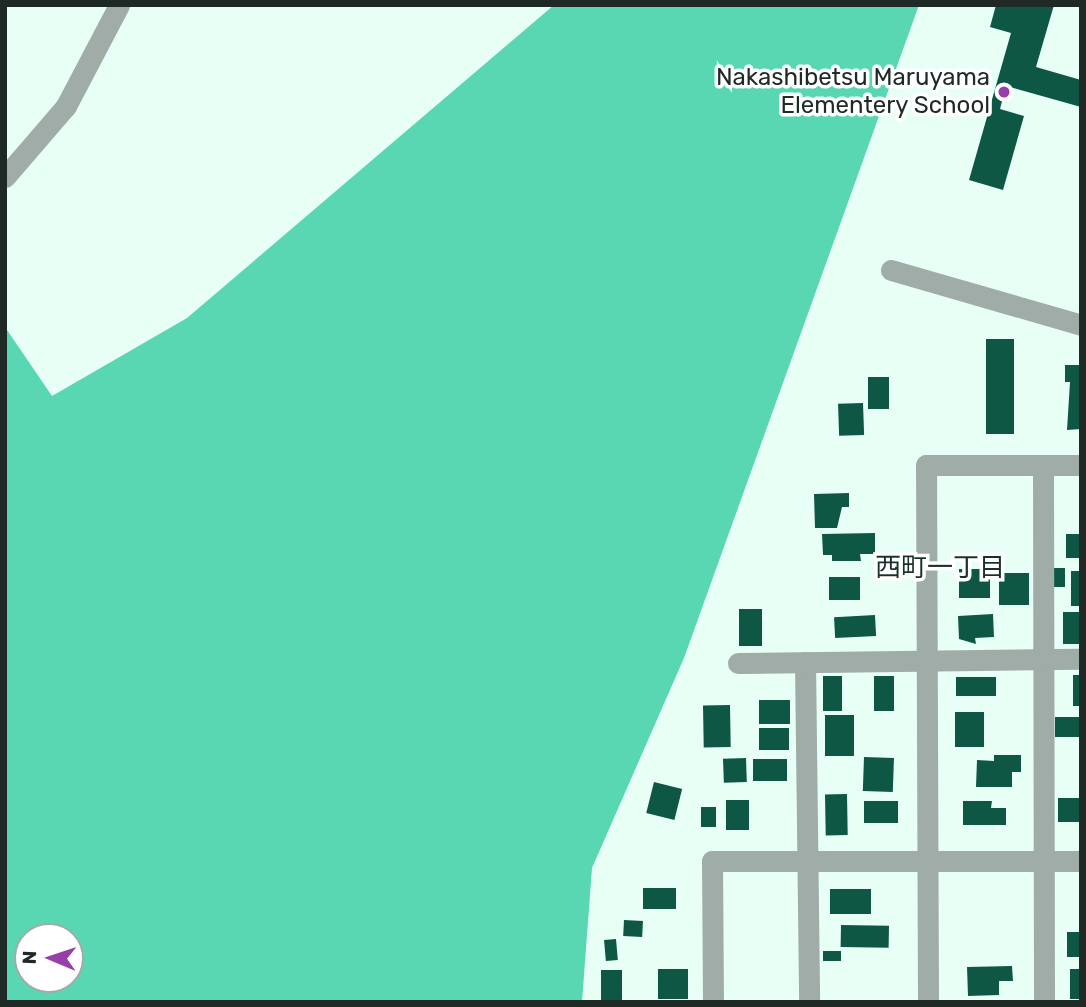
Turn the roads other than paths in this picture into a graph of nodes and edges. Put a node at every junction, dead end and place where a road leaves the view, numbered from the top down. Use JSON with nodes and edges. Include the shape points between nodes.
{"nodes":[{"id":1,"x":120,"y":5,"type":"edge"},
{"id":2,"x":5,"y":177,"type":"edge"},
{"id":3,"x":891,"y":270,"type":"dead end"},
{"id":4,"x":1081,"y":325,"type":"edge"},
{"id":5,"x":1043,"y":465,"type":"junction"},
{"id":6,"x":1081,"y":465,"type":"edge"},
{"id":7,"x":1044,"y":659,"type":"junction"},
{"id":8,"x":1081,"y":659,"type":"edge"},
{"id":9,"x":805,"y":662,"type":"junction"},
{"id":10,"x":927,"y":662,"type":"junction"},
{"id":11,"x":738,"y":663,"type":"dead end"},
{"id":12,"x":1045,"y":861,"type":"junction"},
{"id":13,"x":1081,"y":861,"type":"edge"},
{"id":14,"x":807,"y":862,"type":"junction"},
{"id":15,"x":928,"y":862,"type":"junction"},
{"id":16,"x":713,"y":1002,"type":"edge"},
{"id":17,"x":808,"y":1002,"type":"edge"},
{"id":18,"x":928,"y":1002,"type":"edge"},
{"id":19,"x":1044,"y":1002,"type":"edge"}],
"edges":[{"from":1,"to":2,"type":"street","via":[[66,106]]},
{"from":3,"to":4,"type":"street"},
{"from":5,"to":6,"type":"street"},
{"from":5,"to":7,"type":"street"},
{"from":5,"to":10,"type":"street","via":[[926,465]]},
{"from":7,"to":8,"type":"street"},
{"from":7,"to":10,"type":"street"},
{"from":7,"to":12,"type":"street"},
{"from":9,"to":10,"type":"street"},
{"from":9,"to":11,"type":"street"},
{"from":9,"to":14,"type":"street"},
{"from":10,"to":15,"type":"street"},
{"from":12,"to":13,"type":"street"},
{"from":12,"to":15,"type":"street"},
{"from":12,"to":19,"type":"street"},
{"from":14,"to":15,"type":"street"},
{"from":14,"to":16,"type":"street","via":[[712,861]]},
{"from":14,"to":17,"type":"street"},
{"from":15,"to":18,"type":"street"}]}
